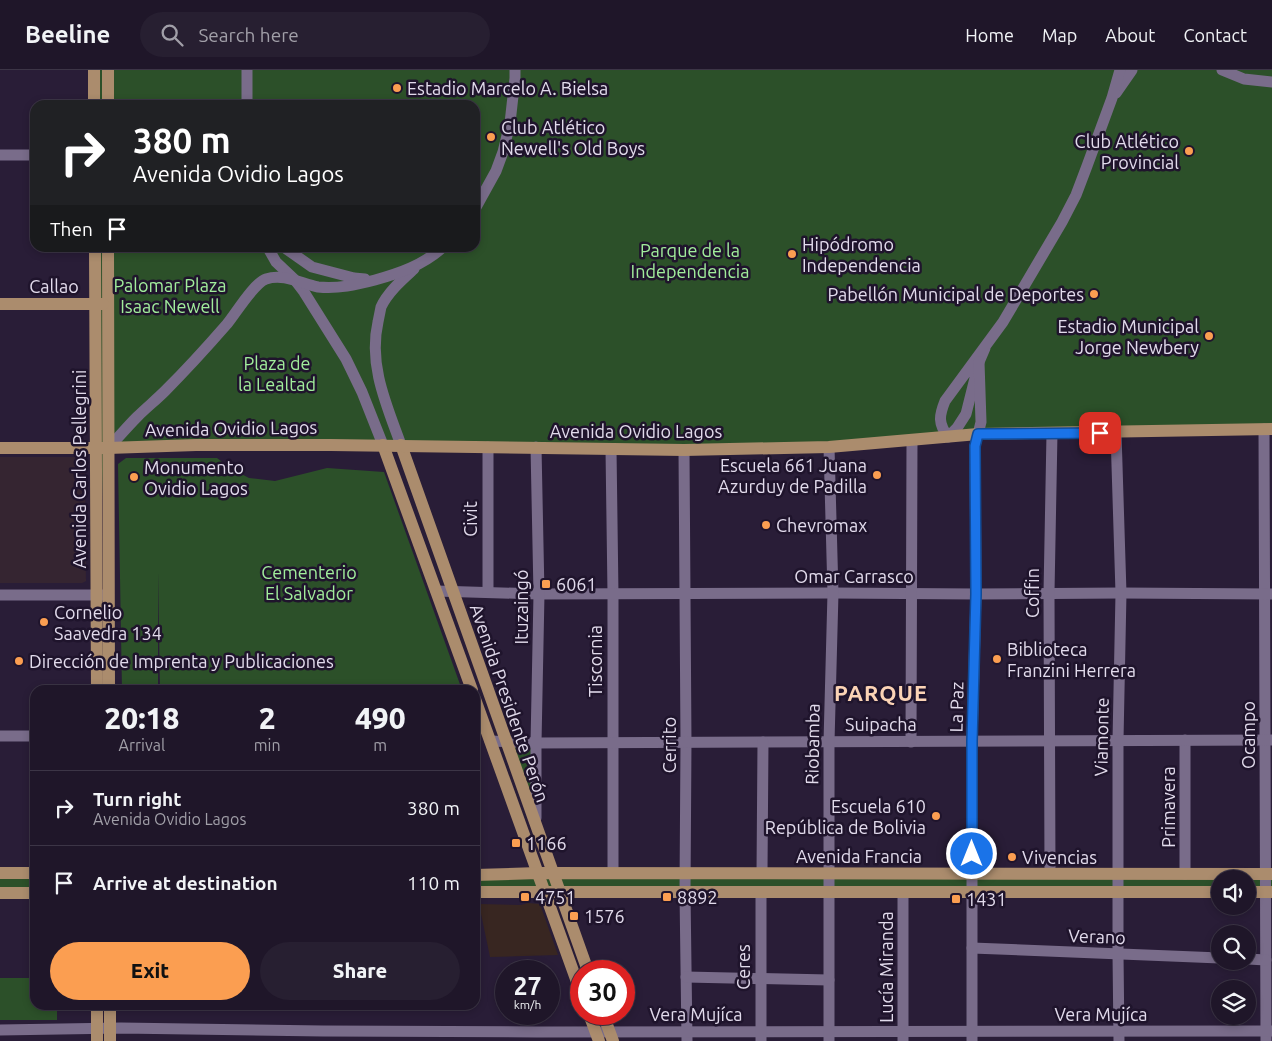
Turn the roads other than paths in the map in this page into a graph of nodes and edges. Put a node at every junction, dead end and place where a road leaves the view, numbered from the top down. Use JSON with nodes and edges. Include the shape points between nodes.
{"nodes":[{"id":1,"x":94,"y":70,"type":"edge"},
{"id":2,"x":108,"y":70,"type":"edge"},
{"id":3,"x":247,"y":70,"type":"edge"},
{"id":4,"x":1120,"y":70,"type":"edge"},
{"id":5,"x":1132,"y":70,"type":"edge"},
{"id":6,"x":1222,"y":70,"type":"edge"},
{"id":7,"x":516,"y":72,"type":"edge"},
{"id":8,"x":1272,"y":82,"type":"edge"},
{"id":9,"x":1112,"y":98,"type":"junction"},
{"id":10,"x":94,"y":100,"type":"edge"},
{"id":11,"x":108,"y":100,"type":"edge"},
{"id":12,"x":247,"y":100,"type":"edge"},
{"id":13,"x":0,"y":155,"type":"edge"},
{"id":14,"x":30,"y":155,"type":"edge"},
{"id":15,"x":480,"y":200,"type":"edge"},
{"id":16,"x":96,"y":252,"type":"edge"},
{"id":17,"x":108,"y":252,"type":"edge"},
{"id":18,"x":270,"y":252,"type":"edge"},
{"id":19,"x":291,"y":252,"type":"edge"},
{"id":20,"x":438,"y":252,"type":"edge"},
{"id":21,"x":417,"y":266,"type":"junction"},
{"id":22,"x":376,"y":279,"type":"junction"},
{"id":23,"x":294,"y":280,"type":"junction"},
{"id":24,"x":0,"y":304,"type":"edge"},
{"id":25,"x":102,"y":304,"type":"junction"},
{"id":26,"x":985,"y":348,"type":"junction"},
{"id":27,"x":979,"y":362,"type":"junction"},
{"id":28,"x":1268,"y":429,"type":"edge"},
{"id":29,"x":1052,"y":433,"type":"junction"},
{"id":30,"x":1116,"y":433,"type":"junction"},
{"id":31,"x":978,"y":434,"type":"junction"},
{"id":32,"x":948,"y":437,"type":"junction"},
{"id":33,"x":912,"y":440,"type":"junction"},
{"id":34,"x":383,"y":445,"type":"junction"},
{"id":35,"x":401,"y":445,"type":"junction"},
{"id":36,"x":488,"y":447,"type":"junction"},
{"id":37,"x":830,"y":447,"type":"junction"},
{"id":38,"x":0,"y":448,"type":"edge"},
{"id":39,"x":102,"y":448,"type":"junction"},
{"id":40,"x":536,"y":448,"type":"junction"},
{"id":41,"x":611,"y":449,"type":"junction"},
{"id":42,"x":684,"y":450,"type":"junction"},
{"id":43,"x":436,"y":591,"type":"junction"},
{"id":44,"x":452,"y":592,"type":"junction"},
{"id":45,"x":488,"y":592,"type":"junction"},
{"id":46,"x":685,"y":593,"type":"junction"},
{"id":47,"x":833,"y":593,"type":"junction"},
{"id":48,"x":912,"y":593,"type":"junction"},
{"id":49,"x":1049,"y":593,"type":"junction"},
{"id":50,"x":1121,"y":593,"type":"junction"},
{"id":51,"x":539,"y":594,"type":"junction"},
{"id":52,"x":613,"y":594,"type":"junction"},
{"id":53,"x":976,"y":594,"type":"junction"},
{"id":54,"x":1269,"y":594,"type":"edge"},
{"id":55,"x":0,"y":595,"type":"edge"},
{"id":56,"x":103,"y":595,"type":"junction"},
{"id":57,"x":97,"y":685,"type":"edge"},
{"id":58,"x":109,"y":685,"type":"edge"},
{"id":59,"x":470,"y":685,"type":"edge"},
{"id":60,"x":480,"y":713,"type":"edge"},
{"id":61,"x":0,"y":736,"type":"edge"},
{"id":62,"x":30,"y":736,"type":"edge"},
{"id":63,"x":1118,"y":740,"type":"junction"},
{"id":64,"x":1185,"y":740,"type":"junction"},
{"id":65,"x":1269,"y":740,"type":"edge"},
{"id":66,"x":490,"y":741,"type":"junction"},
{"id":67,"x":972,"y":741,"type":"junction"},
{"id":68,"x":1051,"y":741,"type":"junction"},
{"id":69,"x":506,"y":742,"type":"junction"},
{"id":70,"x":686,"y":742,"type":"junction"},
{"id":71,"x":763,"y":742,"type":"junction"},
{"id":72,"x":829,"y":742,"type":"junction"},
{"id":73,"x":911,"y":742,"type":"junction"},
{"id":74,"x":536,"y":743,"type":"junction"},
{"id":75,"x":612,"y":743,"type":"junction"},
{"id":76,"x":536,"y":827,"type":"junction"},
{"id":77,"x":0,"y":873,"type":"edge"},
{"id":78,"x":30,"y":873,"type":"edge"},
{"id":79,"x":538,"y":873,"type":"junction"},
{"id":80,"x":552,"y":873,"type":"junction"},
{"id":81,"x":613,"y":873,"type":"junction"},
{"id":82,"x":686,"y":873,"type":"junction"},
{"id":83,"x":762,"y":873,"type":"junction"},
{"id":84,"x":829,"y":873,"type":"junction"},
{"id":85,"x":972,"y":873,"type":"junction"},
{"id":86,"x":1050,"y":873,"type":"junction"},
{"id":87,"x":1118,"y":874,"type":"junction"},
{"id":88,"x":1185,"y":874,"type":"junction"},
{"id":89,"x":1269,"y":874,"type":"edge"},
{"id":90,"x":480,"y":875,"type":"edge"},
{"id":91,"x":480,"y":892,"type":"edge"},
{"id":92,"x":545,"y":892,"type":"junction"},
{"id":93,"x":559,"y":892,"type":"junction"},
{"id":94,"x":685,"y":892,"type":"junction"},
{"id":95,"x":761,"y":892,"type":"junction"},
{"id":96,"x":829,"y":892,"type":"junction"},
{"id":97,"x":903,"y":892,"type":"junction"},
{"id":98,"x":972,"y":892,"type":"junction"},
{"id":99,"x":1118,"y":892,"type":"junction"},
{"id":100,"x":1211,"y":892,"type":"edge"},
{"id":101,"x":1256,"y":892,"type":"edge"},
{"id":102,"x":1269,"y":892,"type":"edge"},
{"id":103,"x":0,"y":893,"type":"edge"},
{"id":104,"x":30,"y":893,"type":"edge"},
{"id":105,"x":972,"y":948,"type":"junction"},
{"id":106,"x":1118,"y":954,"type":"junction"},
{"id":107,"x":1211,"y":958,"type":"edge"},
{"id":108,"x":1256,"y":959,"type":"edge"},
{"id":109,"x":584,"y":960,"type":"edge"},
{"id":110,"x":1266,"y":960,"type":"junction"},
{"id":111,"x":570,"y":962,"type":"edge"},
{"id":112,"x":686,"y":977,"type":"junction"},
{"id":113,"x":761,"y":978,"type":"junction"},
{"id":114,"x":829,"y":980,"type":"junction"},
{"id":115,"x":98,"y":1010,"type":"edge"},
{"id":116,"x":109,"y":1010,"type":"edge"},
{"id":117,"x":0,"y":1030,"type":"edge"},
{"id":118,"x":1268,"y":1034,"type":"edge"},
{"id":119,"x":103,"y":1035,"type":"edge"},
{"id":120,"x":323,"y":1036,"type":"edge"},
{"id":121,"x":397,"y":1036,"type":"edge"},
{"id":122,"x":468,"y":1036,"type":"edge"},
{"id":123,"x":537,"y":1036,"type":"edge"},
{"id":124,"x":597,"y":1036,"type":"edge"},
{"id":125,"x":611,"y":1036,"type":"edge"},
{"id":126,"x":687,"y":1036,"type":"edge"},
{"id":127,"x":761,"y":1036,"type":"edge"},
{"id":128,"x":829,"y":1036,"type":"edge"},
{"id":129,"x":903,"y":1036,"type":"edge"},
{"id":130,"x":972,"y":1036,"type":"edge"},
{"id":131,"x":1119,"y":1036,"type":"edge"}],
"edges":[{"from":1,"to":10,"type":"main road"},
{"from":2,"to":11,"type":"main road"},
{"from":3,"to":12,"type":"street"},
{"from":4,"to":9,"type":"street"},
{"from":5,"to":9,"type":"street"},
{"from":6,"to":8,"type":"street","via":[[1244,79]]},
{"from":7,"to":15,"type":"street","via":[[504,152]]},
{"from":9,"to":26,"type":"street","via":[[1076,194],[1062,222],[1004,322]]},
{"from":13,"to":14,"type":"street"},
{"from":16,"to":25,"type":"main road","name":"Avenida Carlos Pellegrini"},
{"from":17,"to":25,"type":"main road","name":"Avenida Carlos Pellegrini"},
{"from":18,"to":23,"type":"street"},
{"from":19,"to":22,"type":"street","via":[[312,267],[354,278]]},
{"from":20,"to":21,"type":"street"},
{"from":21,"to":22,"type":"street"},
{"from":21,"to":35,"type":"street","via":[[381,307],[375,336],[375,364]]},
{"from":22,"to":23,"type":"street","via":[[358,285],[332,287]]},
{"from":23,"to":34,"type":"street","via":[[346,358]]},
{"from":23,"to":39,"type":"street","via":[[268,278],[259,283],[228,323],[164,393]]},
{"from":24,"to":25,"type":"main road","name":"Callao"},
{"from":25,"to":39,"type":"main road","name":"Avenida Carlos Pellegrini"},
{"from":26,"to":27,"type":"street"},
{"from":26,"to":32,"type":"street","via":[[941,412],[940,422]]},
{"from":27,"to":31,"type":"street","name":"La Paz","via":[[981,422]]},
{"from":27,"to":32,"type":"street","via":[[966,414]]},
{"from":28,"to":30,"type":"main road","name":"Avenida Ovidio Lagos"},
{"from":28,"to":54,"type":"street","name":"Ocampo"},
{"from":29,"to":30,"type":"main road","name":"Avenida Ovidio Lagos"},
{"from":29,"to":31,"type":"main road","name":"Avenida Ovidio Lagos"},
{"from":29,"to":49,"type":"street","name":"Coffin"},
{"from":30,"to":50,"type":"street","name":"Viamonte"},
{"from":31,"to":32,"type":"main road","name":"Avenida Ovidio Lagos"},
{"from":31,"to":53,"type":"street","name":"La Paz","via":[[975,446]]},
{"from":32,"to":33,"type":"main road","name":"Avenida Ovidio Lagos"},
{"from":33,"to":37,"type":"main road","name":"Avenida Ovidio Lagos"},
{"from":33,"to":48,"type":"street"},
{"from":34,"to":35,"type":"main road","name":"Avenida Ovidio Lagos"},
{"from":34,"to":39,"type":"main road","name":"Avenida Ovidio Lagos"},
{"from":34,"to":43,"type":"main road","name":"Avenida Presidente Perón"},
{"from":35,"to":36,"type":"main road","name":"Avenida Ovidio Lagos"},
{"from":35,"to":44,"type":"main road","name":"Avenida Presidente Perón"},
{"from":36,"to":40,"type":"main road","name":"Avenida Ovidio Lagos"},
{"from":36,"to":45,"type":"street","name":"Civit"},
{"from":37,"to":42,"type":"main road","name":"Avenida Ovidio Lagos"},
{"from":37,"to":47,"type":"street","name":"Riobamba"},
{"from":38,"to":39,"type":"main road","name":"Avenida Ovidio Lagos"},
{"from":39,"to":56,"type":"main road","name":"Avenida Carlos Pellegrini"},
{"from":40,"to":41,"type":"main road","name":"Avenida Ovidio Lagos"},
{"from":40,"to":51,"type":"street","name":"Ituzaingó"},
{"from":41,"to":42,"type":"main road","name":"Avenida Ovidio Lagos"},
{"from":41,"to":52,"type":"street","name":"Tiscornia"},
{"from":42,"to":46,"type":"street","name":"Cerrito"},
{"from":43,"to":44,"type":"street","name":"Omar Carrasco"},
{"from":43,"to":59,"type":"main road","name":"Avenida Presidente Perón"},
{"from":44,"to":45,"type":"street","name":"Omar Carrasco"},
{"from":44,"to":69,"type":"main road","name":"Avenida Presidente Perón"},
{"from":45,"to":51,"type":"street","name":"Omar Carrasco"},
{"from":46,"to":47,"type":"street","name":"Omar Carrasco"},
{"from":46,"to":52,"type":"street","name":"Omar Carrasco"},
{"from":46,"to":70,"type":"street","name":"Cerrito"},
{"from":47,"to":48,"type":"street","name":"Omar Carrasco"},
{"from":47,"to":72,"type":"street","name":"Riobamba"},
{"from":48,"to":53,"type":"street","name":"Omar Carrasco"},
{"from":48,"to":73,"type":"street"},
{"from":49,"to":50,"type":"street","name":"Omar Carrasco"},
{"from":49,"to":53,"type":"street","name":"Omar Carrasco"},
{"from":49,"to":68,"type":"street","name":"Coffin"},
{"from":50,"to":54,"type":"street","name":"Omar Carrasco"},
{"from":50,"to":63,"type":"street","name":"Viamonte"},
{"from":51,"to":52,"type":"street","name":"Omar Carrasco"},
{"from":51,"to":74,"type":"street","name":"Ituzaingó"},
{"from":52,"to":75,"type":"street","name":"Tiscornia"},
{"from":53,"to":67,"type":"street","name":"La Paz"},
{"from":54,"to":65,"type":"street","name":"Ocampo"},
{"from":55,"to":56,"type":"street"},
{"from":56,"to":57,"type":"main road","name":"Avenida Carlos Pellegrini"},
{"from":56,"to":58,"type":"main road","name":"Avenida Carlos Pellegrini"},
{"from":60,"to":66,"type":"main road","name":"Avenida Presidente Perón"},
{"from":61,"to":62,"type":"street"},
{"from":63,"to":64,"type":"street","name":"Suipacha"},
{"from":63,"to":68,"type":"street","name":"Suipacha"},
{"from":63,"to":87,"type":"street","name":"Viamonte"},
{"from":64,"to":65,"type":"street","name":"Suipacha"},
{"from":64,"to":88,"type":"street","name":"Primavera"},
{"from":65,"to":89,"type":"street","name":"Ocampo"},
{"from":66,"to":69,"type":"street","name":"Suipacha"},
{"from":66,"to":79,"type":"main road","name":"Avenida Presidente Perón"},
{"from":67,"to":68,"type":"street","name":"Suipacha"},
{"from":67,"to":73,"type":"street","name":"Suipacha"},
{"from":67,"to":85,"type":"street","name":"La Paz"},
{"from":68,"to":86,"type":"street","name":"Coffin"},
{"from":69,"to":74,"type":"street","name":"Suipacha"},
{"from":69,"to":76,"type":"main road","name":"Avenida Presidente Perón"},
{"from":70,"to":71,"type":"street","name":"Suipacha"},
{"from":70,"to":75,"type":"street","name":"Suipacha"},
{"from":70,"to":82,"type":"street","name":"Cerrito"},
{"from":71,"to":72,"type":"street","name":"Suipacha"},
{"from":71,"to":83,"type":"street"},
{"from":72,"to":73,"type":"street","name":"Suipacha"},
{"from":72,"to":84,"type":"street","name":"Riobamba"},
{"from":74,"to":75,"type":"street","name":"Suipacha"},
{"from":74,"to":76,"type":"street","name":"Ituzaingó"},
{"from":75,"to":81,"type":"street","name":"Tiscornia"},
{"from":76,"to":80,"type":"main road","name":"Avenida Presidente Perón"},
{"from":77,"to":78,"type":"main road"},
{"from":79,"to":80,"type":"main road","name":"Avenida Francia"},
{"from":79,"to":90,"type":"main road","name":"Avenida Francia"},
{"from":79,"to":92,"type":"main road","name":"Avenida Presidente Perón"},
{"from":80,"to":81,"type":"main road","name":"Avenida Francia"},
{"from":80,"to":93,"type":"main road","name":"Avenida Presidente Perón"},
{"from":81,"to":82,"type":"main road","name":"Avenida Francia"},
{"from":82,"to":83,"type":"main road","name":"Avenida Francia"},
{"from":82,"to":94,"type":"street","name":"Cerrito"},
{"from":83,"to":84,"type":"main road","name":"Avenida Francia"},
{"from":84,"to":85,"type":"main road","name":"Avenida Francia"},
{"from":84,"to":96,"type":"street","name":"Riobamba"},
{"from":85,"to":86,"type":"main road","name":"Avenida Francia"},
{"from":85,"to":98,"type":"street","name":"La Paz"},
{"from":86,"to":87,"type":"main road","name":"Avenida Francia"},
{"from":87,"to":88,"type":"main road","name":"Avenida Francia"},
{"from":87,"to":99,"type":"street","name":"Viamonte"},
{"from":88,"to":89,"type":"main road","name":"Avenida Francia"},
{"from":89,"to":102,"type":"street","name":"Ocampo"},
{"from":91,"to":92,"type":"main road","name":"Avenida Francia"},
{"from":92,"to":93,"type":"main road","name":"Avenida Francia"},
{"from":92,"to":111,"type":"main road","name":"Avenida Presidente Perón"},
{"from":93,"to":94,"type":"main road","name":"Avenida Francia"},
{"from":93,"to":109,"type":"main road","name":"Avenida Presidente Perón"},
{"from":94,"to":95,"type":"main road","name":"Avenida Francia"},
{"from":94,"to":112,"type":"street","name":"Cerrito"},
{"from":95,"to":96,"type":"main road","name":"Avenida Francia"},
{"from":95,"to":113,"type":"street","name":"Ceres"},
{"from":96,"to":97,"type":"main road","name":"Avenida Francia"},
{"from":96,"to":114,"type":"street","name":"Riobamba"},
{"from":97,"to":98,"type":"main road","name":"Avenida Francia"},
{"from":97,"to":129,"type":"street","name":"Lucía Miranda"},
{"from":98,"to":99,"type":"main road","name":"Avenida Francia"},
{"from":98,"to":105,"type":"street","name":"La Paz"},
{"from":99,"to":100,"type":"main road","name":"Avenida Francia"},
{"from":99,"to":106,"type":"street","name":"Viamonte"},
{"from":101,"to":102,"type":"main road"},
{"from":102,"to":110,"type":"street","name":"Ocampo"},
{"from":103,"to":104,"type":"main road"},
{"from":105,"to":106,"type":"street","name":"Verano"},
{"from":105,"to":130,"type":"street","name":"La Paz"},
{"from":106,"to":107,"type":"street","name":"Verano"},
{"from":106,"to":131,"type":"street","name":"Viamonte"},
{"from":108,"to":110,"type":"street"},
{"from":110,"to":118,"type":"street","name":"Ocampo"},
{"from":112,"to":113,"type":"street"},
{"from":112,"to":126,"type":"street","name":"Cerrito"},
{"from":113,"to":114,"type":"street"},
{"from":113,"to":127,"type":"street","name":"Ceres"},
{"from":114,"to":128,"type":"street","name":"Riobamba"},
{"from":115,"to":119,"type":"main road"},
{"from":116,"to":119,"type":"main road"},
{"from":117,"to":119,"type":"street","name":"Vera Mujíca"},
{"from":118,"to":131,"type":"street","name":"Vera Mujíca"},
{"from":119,"to":120,"type":"street","name":"Vera Mujíca"},
{"from":120,"to":121,"type":"street","name":"Vera Mujíca"},
{"from":121,"to":122,"type":"street","name":"Vera Mujíca"},
{"from":122,"to":123,"type":"street","name":"Vera Mujíca"},
{"from":123,"to":124,"type":"street","name":"Vera Mujíca"},
{"from":124,"to":125,"type":"street","name":"Vera Mujíca"},
{"from":125,"to":126,"type":"street","name":"Vera Mujíca"},
{"from":126,"to":127,"type":"street","name":"Vera Mujíca"},
{"from":127,"to":128,"type":"street","name":"Vera Mujíca"},
{"from":128,"to":129,"type":"street","name":"Vera Mujíca"},
{"from":129,"to":130,"type":"street","name":"Vera Mujíca"},
{"from":130,"to":131,"type":"street","name":"Vera Mujíca"}]}
